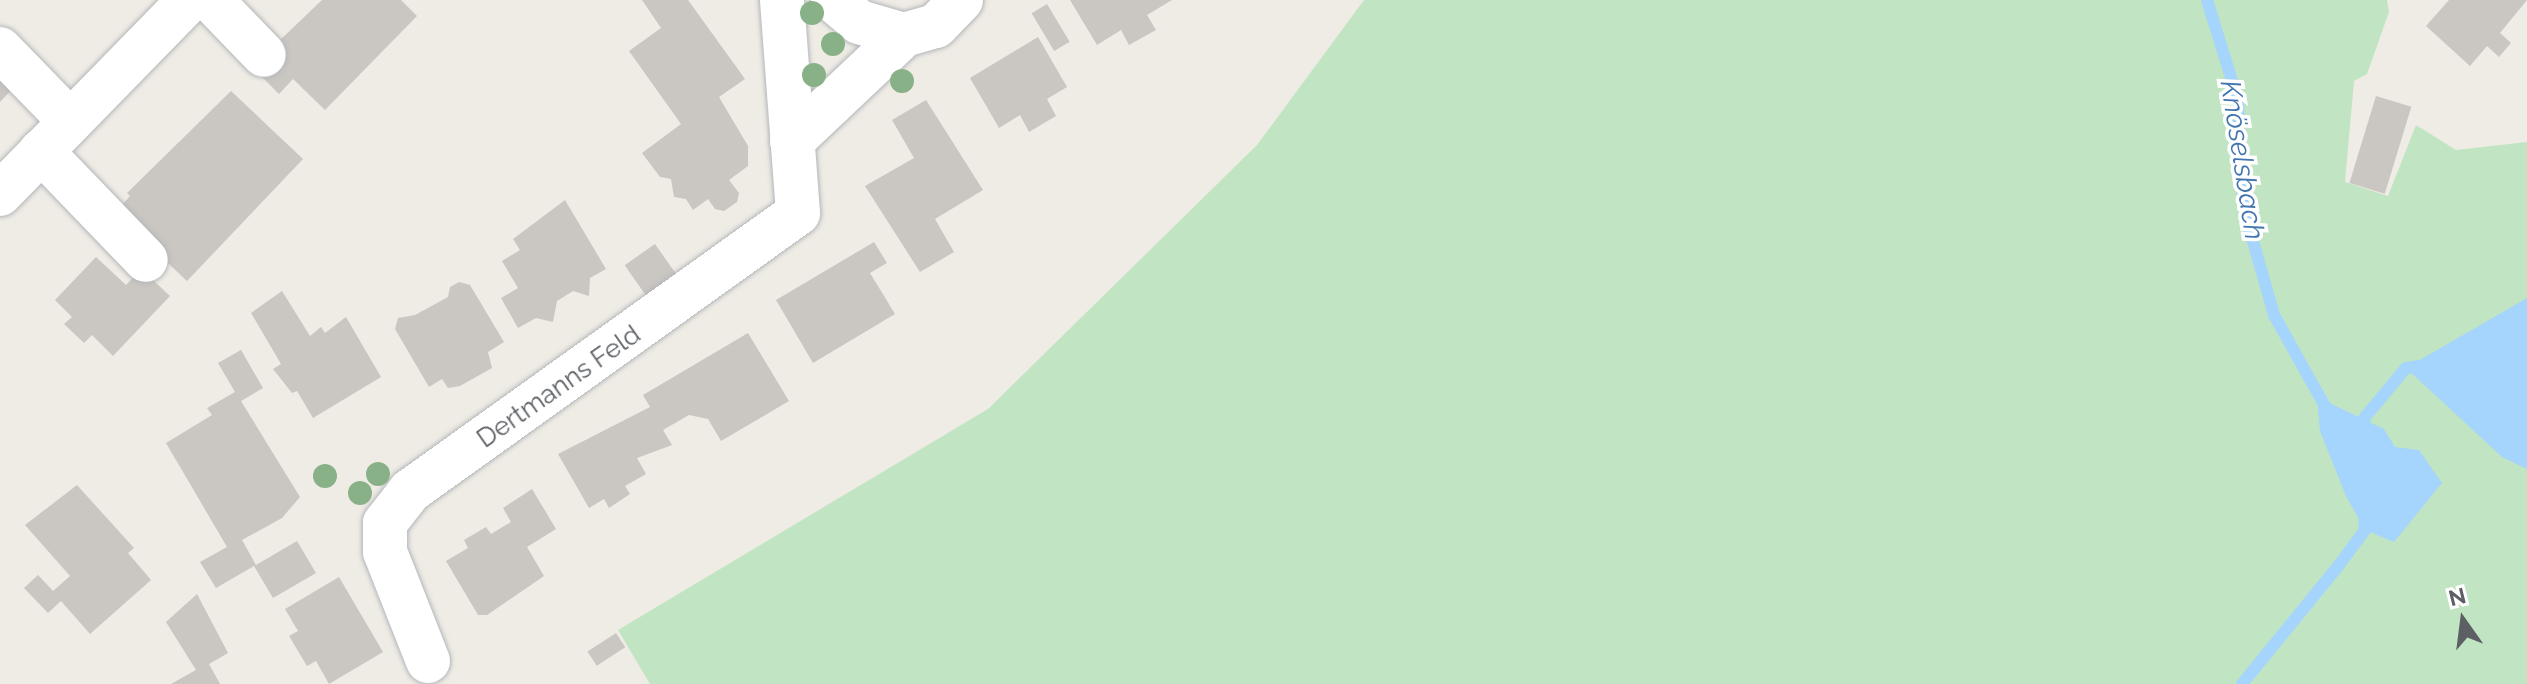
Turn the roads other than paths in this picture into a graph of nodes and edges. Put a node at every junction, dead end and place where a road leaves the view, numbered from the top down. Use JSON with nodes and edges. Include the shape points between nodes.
{"nodes":[{"id":1,"x":189,"y":0,"type":"edge"},
{"id":2,"x":211,"y":0,"type":"edge"},
{"id":3,"x":782,"y":0,"type":"edge"},
{"id":4,"x":833,"y":0,"type":"edge"},
{"id":5,"x":961,"y":0,"type":"edge"},
{"id":6,"x":904,"y":35,"type":"junction"},
{"id":7,"x":17,"y":48,"type":"edge"},
{"id":8,"x":264,"y":55,"type":"dead end"},
{"id":9,"x":792,"y":141,"type":"junction"},
{"id":10,"x":37,"y":152,"type":"edge"},
{"id":11,"x":146,"y":260,"type":"dead end"},
{"id":12,"x":432,"y":676,"type":"edge"}],
"edges":[{"from":1,"to":10,"type":"street"},
{"from":2,"to":8,"type":"street"},
{"from":3,"to":9,"type":"street","name":"Dertmanns Feld"},
{"from":4,"to":6,"type":"street","via":[[859,22]]},
{"from":5,"to":6,"type":"street","via":[[936,26]]},
{"from":6,"to":9,"type":"street"},
{"from":7,"to":10,"type":"street"},
{"from":9,"to":12,"type":"street","name":"Dertmanns Feld","via":[[798,213],[410,491],[385,523],[385,552]]},
{"from":10,"to":11,"type":"street"}]}
